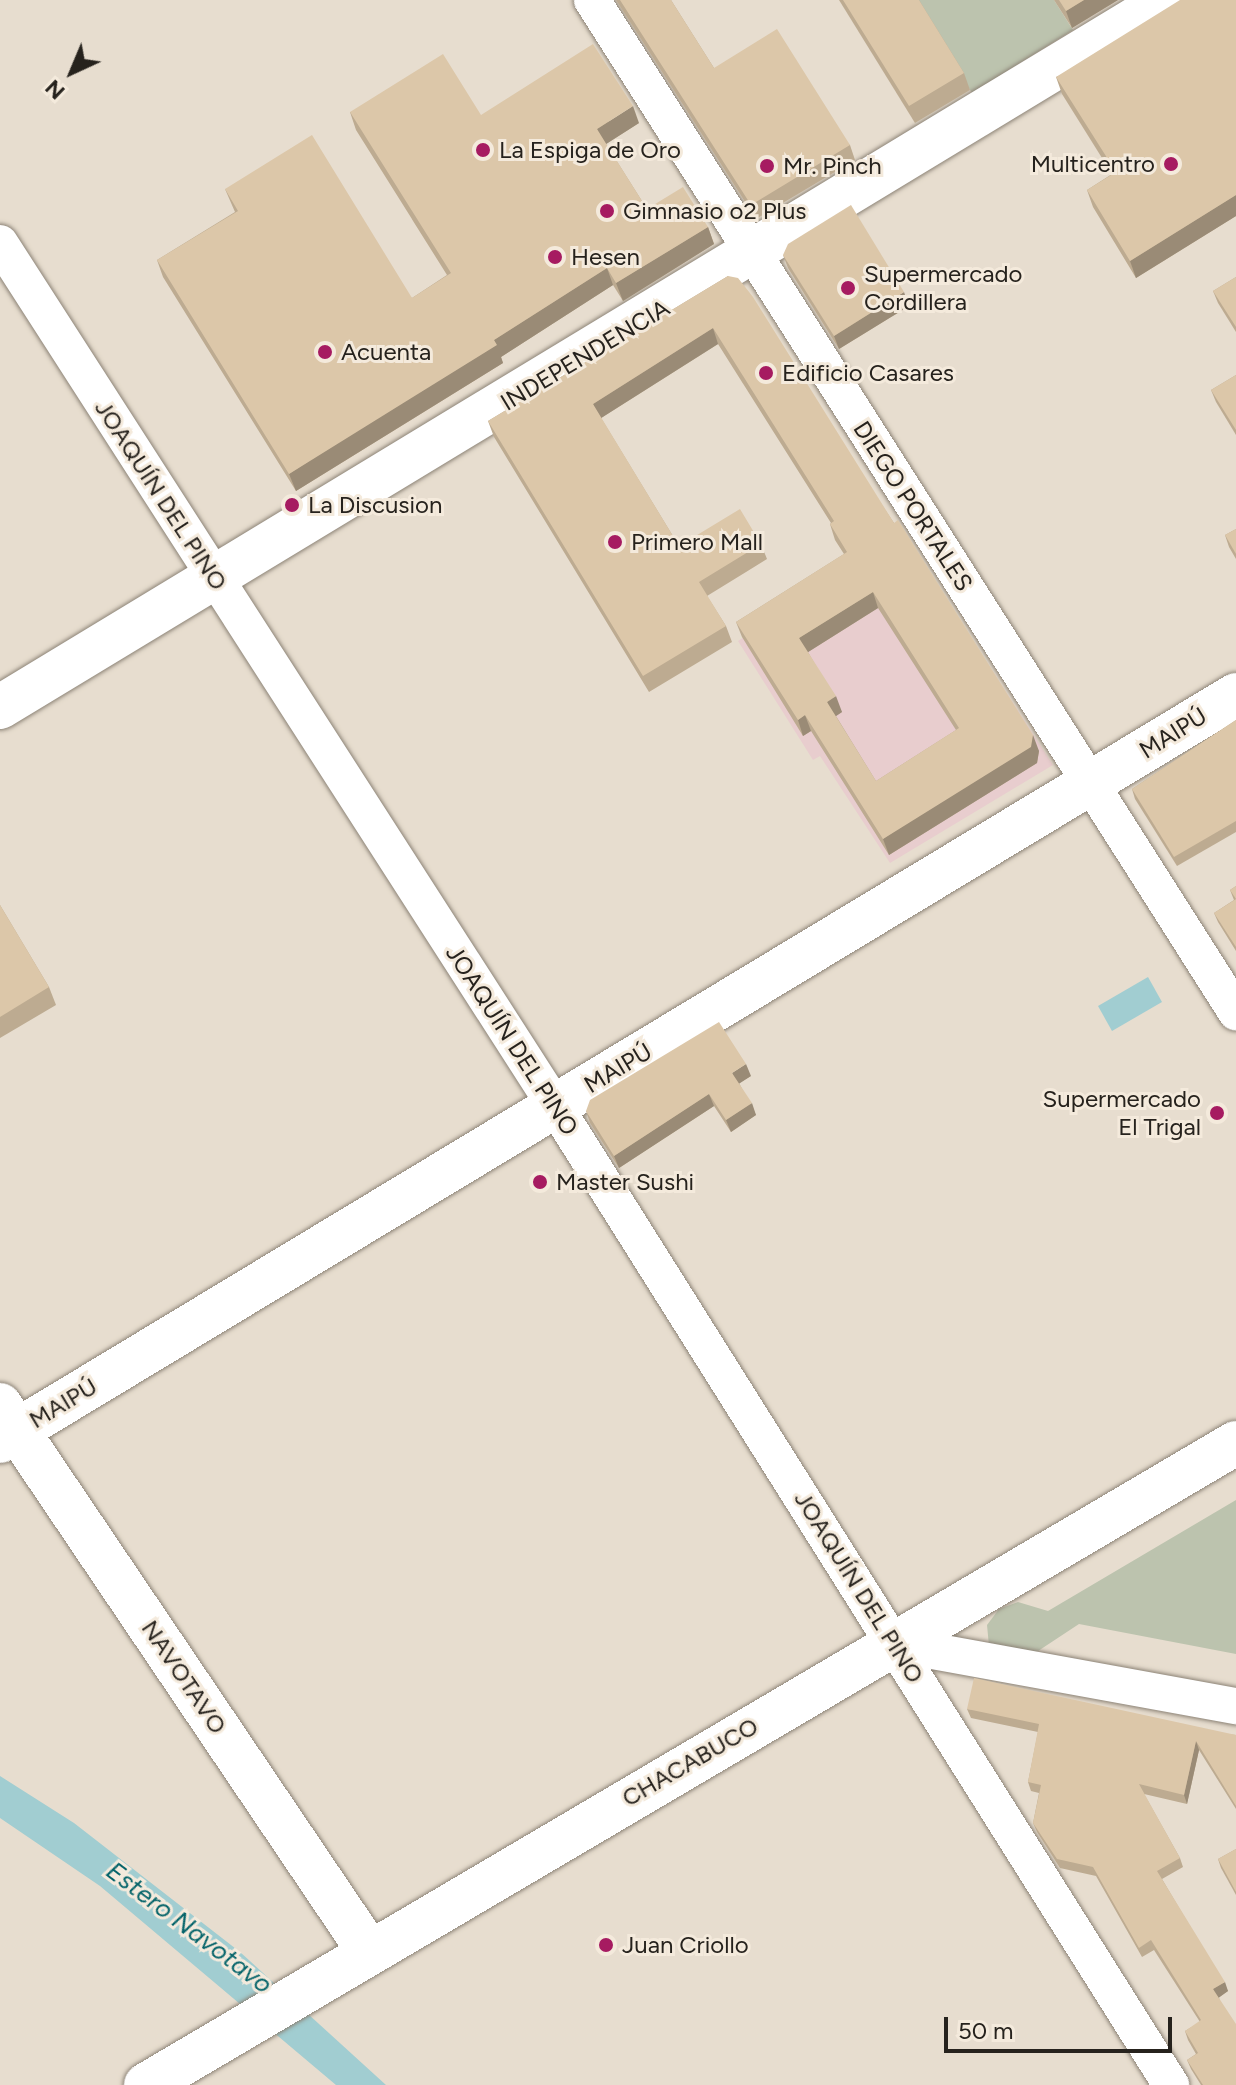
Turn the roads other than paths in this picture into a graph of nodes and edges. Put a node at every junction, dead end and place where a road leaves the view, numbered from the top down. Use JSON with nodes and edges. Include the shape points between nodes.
{"nodes":[{"id":1,"x":592,"y":0,"type":"edge"},
{"id":2,"x":1167,"y":0,"type":"edge"},
{"id":3,"x":0,"y":243,"type":"edge"},
{"id":4,"x":752,"y":254,"type":"junction"},
{"id":5,"x":214,"y":578,"type":"junction"},
{"id":6,"x":1236,"y":695,"type":"edge"},
{"id":7,"x":0,"y":707,"type":"edge"},
{"id":8,"x":1092,"y":782,"type":"junction"},
{"id":9,"x":1236,"y":1012,"type":"edge"},
{"id":10,"x":555,"y":1106,"type":"junction"},
{"id":11,"x":6,"y":1425,"type":"edge"},
{"id":12,"x":1236,"y":1443,"type":"edge"},
{"id":13,"x":894,"y":1644,"type":"junction"},
{"id":14,"x":1236,"y":1706,"type":"edge"},
{"id":15,"x":368,"y":1950,"type":"junction"},
{"id":16,"x":146,"y":2085,"type":"edge"},
{"id":17,"x":1171,"y":2085,"type":"edge"}],
"edges":[{"from":1,"to":4,"type":"street","name":"DIEGO PORTALES"},
{"from":2,"to":4,"type":"street","name":"INDEPENDENCIA"},
{"from":3,"to":5,"type":"street","name":"JOAQUÍN DEL PINO"},
{"from":4,"to":5,"type":"street","name":"INDEPENDENCIA"},
{"from":4,"to":8,"type":"street","name":"DIEGO PORTALES"},
{"from":5,"to":7,"type":"street","name":"INDEPENDENCIA"},
{"from":5,"to":10,"type":"street","name":"JOAQUÍN DEL PINO"},
{"from":6,"to":8,"type":"street","name":"MAIPÚ"},
{"from":8,"to":9,"type":"street","name":"DIEGO PORTALES"},
{"from":8,"to":10,"type":"street","name":"MAIPÚ"},
{"from":10,"to":11,"type":"street","name":"MAIPÚ"},
{"from":10,"to":13,"type":"street","name":"JOAQUÍN DEL PINO"},
{"from":11,"to":15,"type":"street","name":"NAVOTAVO"},
{"from":12,"to":13,"type":"street","name":"CHACABUCO"},
{"from":13,"to":14,"type":"street"},
{"from":13,"to":15,"type":"street","name":"CHACABUCO"},
{"from":13,"to":17,"type":"street","name":"JOAQUÍN DEL PINO"},
{"from":15,"to":16,"type":"street","name":"CHACABUCO"}]}
